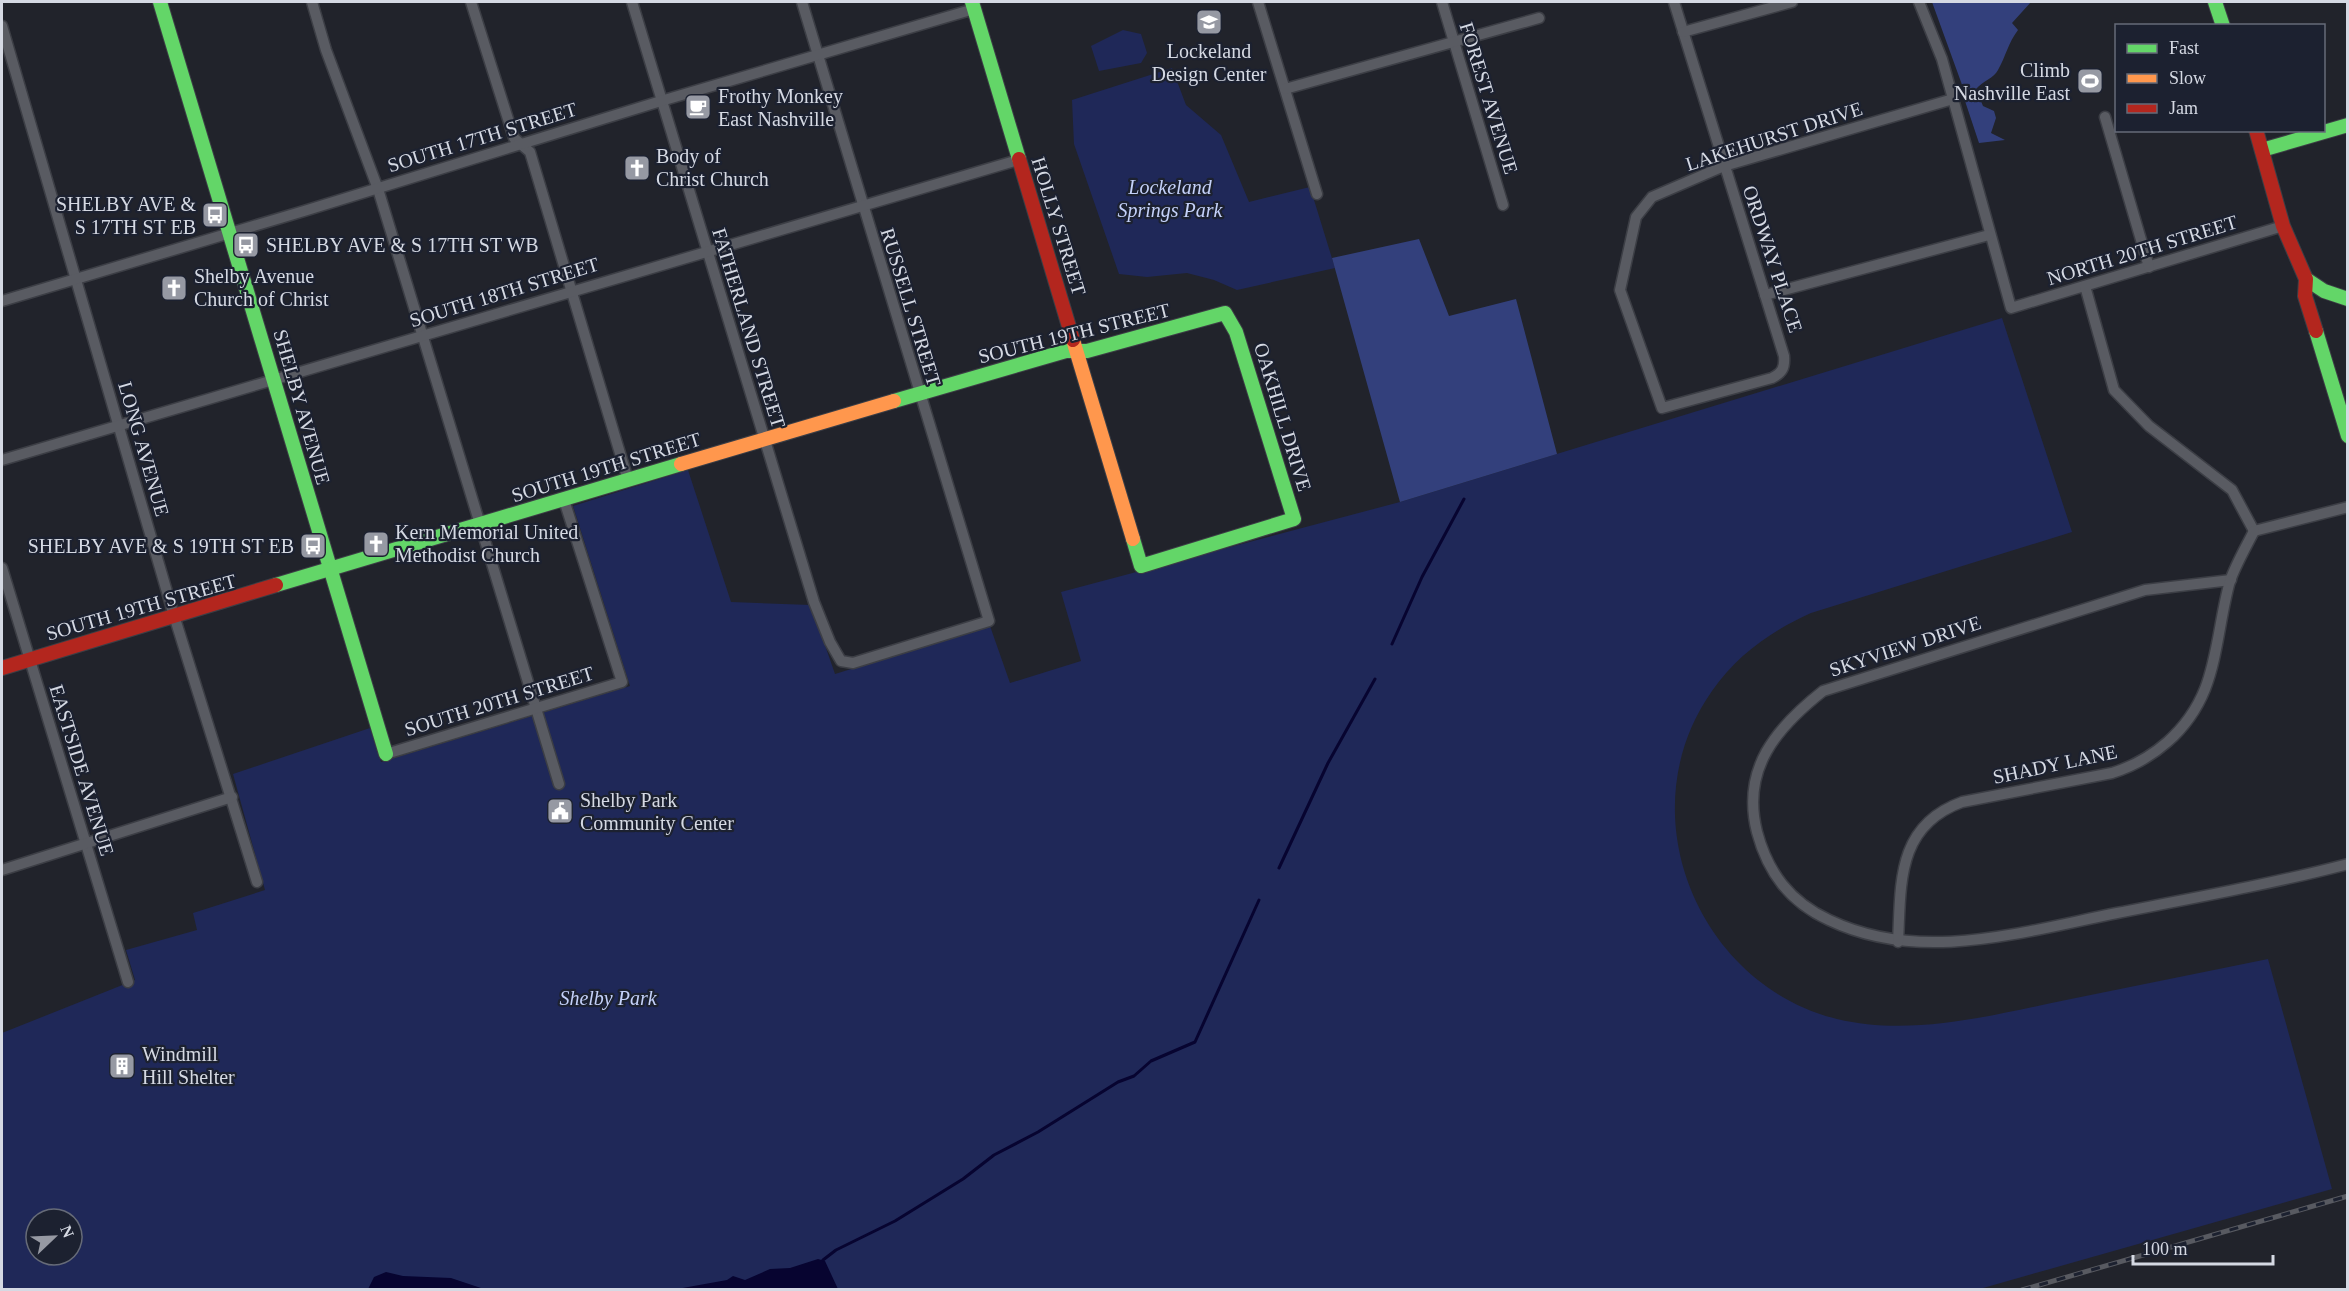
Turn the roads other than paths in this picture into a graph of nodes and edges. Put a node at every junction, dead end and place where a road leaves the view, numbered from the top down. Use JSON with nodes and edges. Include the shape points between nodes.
{"nodes":[{"id":1,"x":160,"y":2,"type":"edge"},
{"id":2,"x":312,"y":2,"type":"edge"},
{"id":3,"x":471,"y":2,"type":"edge"},
{"id":4,"x":632,"y":2,"type":"edge"},
{"id":5,"x":802,"y":2,"type":"edge"},
{"id":6,"x":1258,"y":2,"type":"edge"},
{"id":7,"x":1442,"y":2,"type":"edge"},
{"id":8,"x":1674,"y":2,"type":"edge"},
{"id":9,"x":1792,"y":2,"type":"edge"},
{"id":10,"x":1919,"y":2,"type":"edge"},
{"id":11,"x":2216,"y":2,"type":"edge"},
{"id":12,"x":973,"y":5,"type":"edge"},
{"id":13,"x":1539,"y":18,"type":"dead end"},
{"id":14,"x":2222,"y":24,"type":"edge"},
{"id":15,"x":2,"y":26,"type":"edge"},
{"id":16,"x":1683,"y":32,"type":"junction"},
{"id":17,"x":1454,"y":43,"type":"junction"},
{"id":18,"x":817,"y":55,"type":"junction"},
{"id":19,"x":1286,"y":89,"type":"junction"},
{"id":20,"x":1953,"y":99,"type":"junction"},
{"id":21,"x":661,"y":100,"type":"junction"},
{"id":22,"x":2105,"y":117,"type":"dead end"},
{"id":23,"x":2348,"y":125,"type":"edge"},
{"id":24,"x":2257,"y":132,"type":"edge"},
{"id":25,"x":2324,"y":132,"type":"edge"},
{"id":26,"x":2325,"y":132,"type":"edge"},
{"id":27,"x":522,"y":144,"type":"junction"},
{"id":28,"x":2262,"y":150,"type":"junction"},
{"id":29,"x":1018,"y":160,"type":"junction"},
{"id":30,"x":1724,"y":166,"type":"junction"},
{"id":31,"x":378,"y":189,"type":"junction"},
{"id":32,"x":1317,"y":194,"type":"dead end"},
{"id":33,"x":1503,"y":205,"type":"dead end"},
{"id":34,"x":862,"y":206,"type":"junction"},
{"id":35,"x":2283,"y":226,"type":"junction"},
{"id":36,"x":230,"y":233,"type":"junction"},
{"id":37,"x":1989,"y":235,"type":"junction"},
{"id":38,"x":706,"y":252,"type":"junction"},
{"id":39,"x":2149,"y":267,"type":"junction"},
{"id":40,"x":76,"y":277,"type":"junction"},
{"id":41,"x":2306,"y":279,"type":"junction"},
{"id":42,"x":2085,"y":286,"type":"junction"},
{"id":43,"x":571,"y":290,"type":"junction"},
{"id":44,"x":1766,"y":295,"type":"junction"},
{"id":45,"x":2348,"y":299,"type":"edge"},
{"id":46,"x":2,"y":301,"type":"edge"},
{"id":47,"x":1225,"y":313,"type":"joint"},
{"id":48,"x":423,"y":336,"type":"junction"},
{"id":49,"x":1077,"y":351,"type":"junction"},
{"id":50,"x":1784,"y":356,"type":"joint"},
{"id":51,"x":274,"y":381,"type":"junction"},
{"id":52,"x":919,"y":395,"type":"junction"},
{"id":53,"x":119,"y":426,"type":"junction"},
{"id":54,"x":2348,"y":436,"type":"edge"},
{"id":55,"x":764,"y":440,"type":"junction"},
{"id":56,"x":2,"y":460,"type":"edge"},
{"id":57,"x":628,"y":480,"type":"junction"},
{"id":58,"x":564,"y":500,"type":"junction"},
{"id":59,"x":2348,"y":507,"type":"edge"},
{"id":60,"x":480,"y":525,"type":"junction"},
{"id":61,"x":2254,"y":531,"type":"junction"},
{"id":62,"x":1141,"y":566,"type":"joint"},
{"id":63,"x":2,"y":568,"type":"edge"},
{"id":64,"x":329,"y":571,"type":"junction"},
{"id":65,"x":2231,"y":580,"type":"junction"},
{"id":66,"x":175,"y":618,"type":"junction"},
{"id":67,"x":30,"y":660,"type":"junction"},
{"id":68,"x":841,"y":661,"type":"joint"},
{"id":69,"x":2,"y":668,"type":"edge"},
{"id":70,"x":535,"y":709,"type":"junction"},
{"id":71,"x":386,"y":754,"type":"joint"},
{"id":72,"x":559,"y":784,"type":"dead end"},
{"id":73,"x":232,"y":797,"type":"junction"},
{"id":74,"x":85,"y":843,"type":"junction"},
{"id":75,"x":2348,"y":864,"type":"edge"},
{"id":76,"x":2,"y":870,"type":"edge"},
{"id":77,"x":257,"y":882,"type":"dead end"},
{"id":78,"x":1898,"y":942,"type":"junction"},
{"id":79,"x":128,"y":982,"type":"dead end"}],
"edges":[{"from":1,"to":36,"type":"street","name":"SHELBY AVENUE"},
{"from":2,"to":31,"type":"street"},
{"from":3,"to":27,"type":"street","via":[[514,138]]},
{"from":4,"to":21,"type":"street","name":"FATHERLAND STREET"},
{"from":5,"to":18,"type":"street","name":"RUSSELL STREET"},
{"from":6,"to":19,"type":"street"},
{"from":7,"to":17,"type":"street","name":"FOREST AVENUE"},
{"from":8,"to":16,"type":"street","name":"ORDWAY PLACE"},
{"from":9,"to":16,"type":"street"},
{"from":10,"to":20,"type":"street"},
{"from":11,"to":14,"type":"street"},
{"from":12,"to":18,"type":"street","name":"SOUTH 17TH STREET"},
{"from":12,"to":29,"type":"street","name":"HOLLY STREET"},
{"from":13,"to":17,"type":"street"},
{"from":15,"to":40,"type":"street","name":"LONG AVENUE"},
{"from":16,"to":30,"type":"street","name":"ORDWAY PLACE"},
{"from":17,"to":19,"type":"street"},
{"from":17,"to":33,"type":"street","name":"FOREST AVENUE"},
{"from":18,"to":21,"type":"street","name":"SOUTH 17TH STREET"},
{"from":18,"to":34,"type":"street","name":"RUSSELL STREET"},
{"from":19,"to":32,"type":"street"},
{"from":20,"to":30,"type":"street","name":"LAKEHURST DRIVE"},
{"from":20,"to":37,"type":"street"},
{"from":21,"to":27,"type":"street","name":"SOUTH 17TH STREET"},
{"from":21,"to":38,"type":"street","name":"FATHERLAND STREET"},
{"from":22,"to":39,"type":"street"},
{"from":23,"to":26,"type":"street"},
{"from":24,"to":28,"type":"street"},
{"from":25,"to":28,"type":"street"},
{"from":27,"to":31,"type":"street","name":"SOUTH 17TH STREET"},
{"from":27,"to":43,"type":"street","via":[[530,152]]},
{"from":28,"to":35,"type":"street"},
{"from":29,"to":34,"type":"street","name":"SOUTH 18TH STREET"},
{"from":29,"to":49,"type":"street","name":"HOLLY STREET"},
{"from":30,"to":44,"type":"street","name":"ORDWAY PLACE"},
{"from":30,"to":50,"type":"street","name":"LAKEHURST DRIVE","via":[[1652,197],[1636,217],[1620,290],[1662,408],[1772,378],[1781,373]]},
{"from":31,"to":36,"type":"street","name":"SOUTH 17TH STREET"},
{"from":31,"to":48,"type":"street"},
{"from":34,"to":38,"type":"street","name":"SOUTH 18TH STREET"},
{"from":34,"to":52,"type":"street","name":"RUSSELL STREET"},
{"from":35,"to":39,"type":"street","name":"NORTH 20TH STREET"},
{"from":35,"to":41,"type":"street"},
{"from":36,"to":40,"type":"street","name":"SOUTH 17TH STREET"},
{"from":36,"to":51,"type":"street","name":"SHELBY AVENUE"},
{"from":37,"to":42,"type":"street","name":"NORTH 20TH STREET","via":[[2011,308]]},
{"from":37,"to":44,"type":"street"},
{"from":38,"to":43,"type":"street","name":"SOUTH 18TH STREET"},
{"from":38,"to":55,"type":"street","name":"FATHERLAND STREET"},
{"from":39,"to":42,"type":"street","name":"NORTH 20TH STREET"},
{"from":40,"to":46,"type":"street","name":"SOUTH 17TH STREET"},
{"from":40,"to":53,"type":"street","name":"LONG AVENUE"},
{"from":41,"to":45,"type":"street","via":[[2324,291]]},
{"from":41,"to":54,"type":"street","via":[[2304,296]]},
{"from":42,"to":61,"type":"street","via":[[2114,390],[2149,426],[2232,490]]},
{"from":43,"to":48,"type":"street","name":"SOUTH 18TH STREET"},
{"from":43,"to":57,"type":"street"},
{"from":44,"to":50,"type":"street","name":"ORDWAY PLACE"},
{"from":47,"to":49,"type":"street","name":"SOUTH 19TH STREET"},
{"from":47,"to":62,"type":"street","name":"OAKHILL DRIVE","via":[[1236,332],[1294,519]]},
{"from":48,"to":51,"type":"street","name":"SOUTH 18TH STREET"},
{"from":48,"to":60,"type":"street"},
{"from":49,"to":52,"type":"street","name":"SOUTH 19TH STREET"},
{"from":49,"to":62,"type":"street","name":"HOLLY STREET"},
{"from":51,"to":53,"type":"street","name":"SOUTH 18TH STREET"},
{"from":51,"to":64,"type":"street","name":"SHELBY AVENUE"},
{"from":52,"to":55,"type":"street","name":"SOUTH 19TH STREET"},
{"from":52,"to":68,"type":"street","name":"RUSSELL STREET","via":[[989,621],[855,663]]},
{"from":53,"to":56,"type":"street","name":"SOUTH 18TH STREET"},
{"from":53,"to":66,"type":"street","name":"LONG AVENUE"},
{"from":55,"to":57,"type":"street","name":"SOUTH 19TH STREET"},
{"from":55,"to":68,"type":"street","name":"FATHERLAND STREET","via":[[814,602]]},
{"from":57,"to":58,"type":"street","name":"SOUTH 19TH STREET"},
{"from":58,"to":60,"type":"street","name":"SOUTH 19TH STREET"},
{"from":58,"to":70,"type":"street","name":"SOUTH 20TH STREET","via":[[622,682]]},
{"from":59,"to":61,"type":"street"},
{"from":60,"to":64,"type":"street","name":"SOUTH 19TH STREET"},
{"from":60,"to":70,"type":"street"},
{"from":61,"to":65,"type":"street","name":"SHADY LANE"},
{"from":63,"to":67,"type":"street","name":"EASTSIDE AVENUE"},
{"from":64,"to":66,"type":"street","name":"SOUTH 19TH STREET"},
{"from":64,"to":71,"type":"street","name":"SHELBY AVENUE"},
{"from":65,"to":78,"type":"street","name":"SHADY LANE","via":[[2205,690],[2182,727],[2162,749],[2135,766],[2112,773],[1962,802],[1941,810],[1914,839],[1906,855]]},
{"from":65,"to":78,"type":"street","name":"SKYVIEW DRIVE","via":[[2135,593],[1823,691],[1798,711],[1777,734],[1760,762],[1752,795],[1762,850],[1774,876],[1790,896],[1813,913],[1854,932]]},
{"from":66,"to":67,"type":"street","name":"SOUTH 19TH STREET"},
{"from":66,"to":73,"type":"street","name":"LONG AVENUE"},
{"from":67,"to":69,"type":"street","name":"SOUTH 19TH STREET"},
{"from":67,"to":74,"type":"street","name":"EASTSIDE AVENUE"},
{"from":70,"to":71,"type":"street","name":"SOUTH 20TH STREET"},
{"from":70,"to":72,"type":"street"},
{"from":73,"to":74,"type":"street"},
{"from":73,"to":77,"type":"street","name":"LONG AVENUE"},
{"from":74,"to":76,"type":"street"},
{"from":74,"to":79,"type":"street","name":"EASTSIDE AVENUE"},
{"from":75,"to":78,"type":"street","name":"SKYVIEW DRIVE","via":[[2272,883],[1965,942]]}]}
